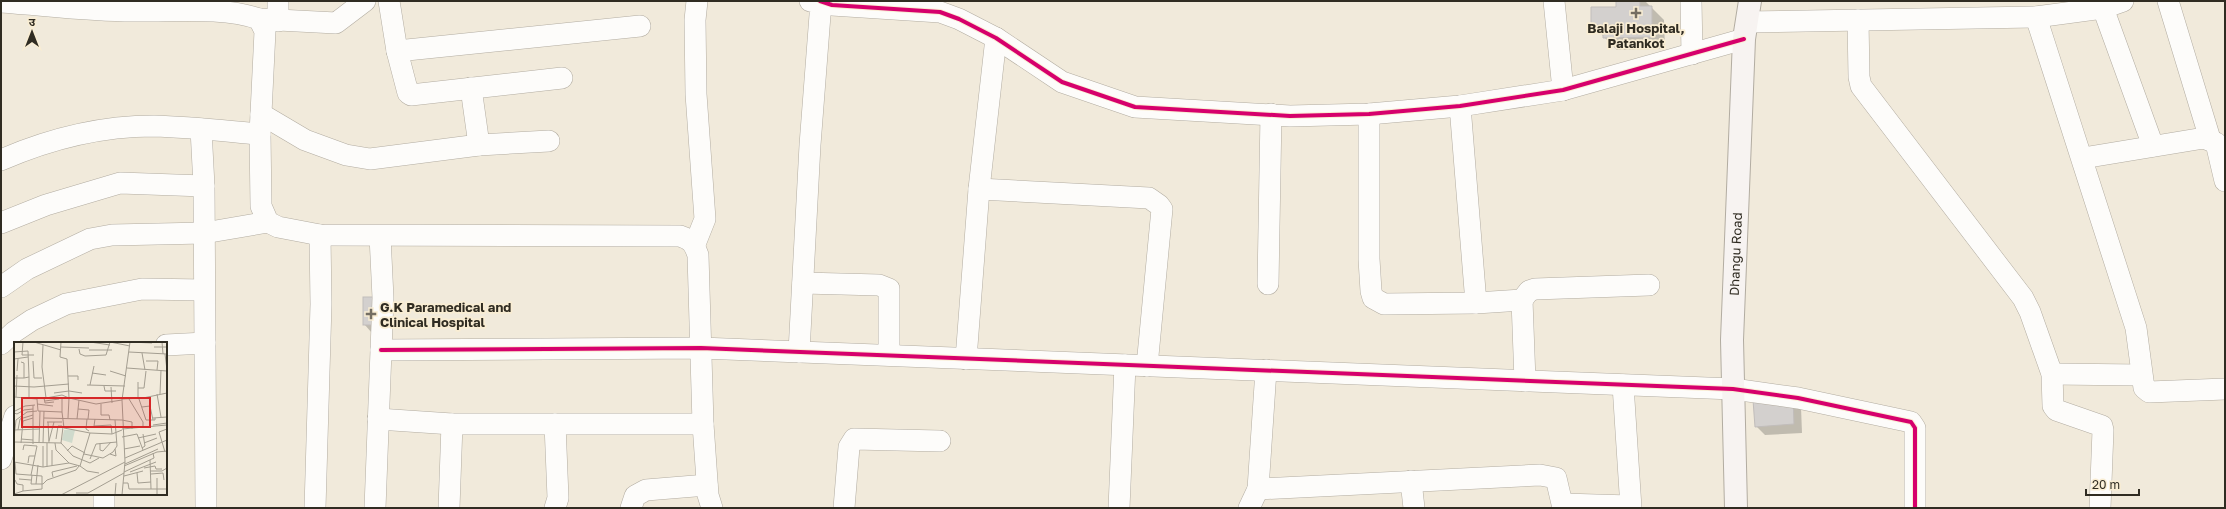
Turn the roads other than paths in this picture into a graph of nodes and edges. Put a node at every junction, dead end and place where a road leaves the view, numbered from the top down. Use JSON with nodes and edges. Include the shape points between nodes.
{"nodes":[{"id":1,"x":365,"y":1,"type":"edge"},
{"id":2,"x":389,"y":1,"type":"edge"},
{"id":3,"x":697,"y":1,"type":"edge"},
{"id":4,"x":817,"y":1,"type":"edge"},
{"id":5,"x":1554,"y":1,"type":"edge"},
{"id":6,"x":1691,"y":1,"type":"edge"},
{"id":7,"x":2123,"y":1,"type":"edge"},
{"id":8,"x":2168,"y":1,"type":"edge"},
{"id":9,"x":1,"y":2,"type":"edge"},
{"id":10,"x":130,"y":6,"type":"edge"},
{"id":11,"x":205,"y":6,"type":"edge"},
{"id":12,"x":2103,"y":8,"type":"junction"},
{"id":13,"x":2013,"y":9,"type":"edge"},
{"id":14,"x":272,"y":14,"type":"edge"},
{"id":15,"x":2036,"y":17,"type":"junction"},
{"id":16,"x":1858,"y":20,"type":"junction"},
{"id":17,"x":1747,"y":21,"type":"edge"},
{"id":18,"x":640,"y":26,"type":"dead end"},
{"id":19,"x":996,"y":38,"type":"junction"},
{"id":20,"x":397,"y":51,"type":"junction"},
{"id":21,"x":1692,"y":54,"type":"junction"},
{"id":22,"x":562,"y":78,"type":"dead end"},
{"id":23,"x":471,"y":88,"type":"junction"},
{"id":24,"x":1563,"y":90,"type":"junction"},
{"id":25,"x":1460,"y":106,"type":"junction"},
{"id":26,"x":1271,"y":114,"type":"junction"},
{"id":27,"x":1369,"y":114,"type":"junction"},
{"id":28,"x":261,"y":124,"type":"junction"},
{"id":29,"x":201,"y":129,"type":"junction"},
{"id":30,"x":2210,"y":139,"type":"junction"},
{"id":31,"x":549,"y":141,"type":"dead end"},
{"id":32,"x":479,"y":145,"type":"junction"},
{"id":33,"x":2153,"y":146,"type":"junction"},
{"id":34,"x":2083,"y":158,"type":"junction"},
{"id":35,"x":1,"y":160,"type":"edge"},
{"id":36,"x":2225,"y":181,"type":"edge"},
{"id":37,"x":204,"y":186,"type":"junction"},
{"id":38,"x":980,"y":189,"type":"junction"},
{"id":39,"x":268,"y":222,"type":"junction"},
{"id":40,"x":1,"y":223,"type":"edge"},
{"id":41,"x":204,"y":233,"type":"junction"},
{"id":42,"x":320,"y":235,"type":"junction"},
{"id":43,"x":380,"y":236,"type":"junction"},
{"id":44,"x":695,"y":244,"type":"junction"},
{"id":45,"x":803,"y":283,"type":"junction"},
{"id":46,"x":1268,"y":284,"type":"dead end"},
{"id":47,"x":1649,"y":285,"type":"dead end"},
{"id":48,"x":1,"y":287,"type":"edge"},
{"id":49,"x":204,"y":290,"type":"junction"},
{"id":50,"x":1522,"y":300,"type":"junction"},
{"id":51,"x":1476,"y":303,"type":"junction"},
{"id":52,"x":205,"y":343,"type":"junction"},
{"id":53,"x":1,"y":344,"type":"edge"},
{"id":54,"x":167,"y":345,"type":"edge"},
{"id":55,"x":701,"y":348,"type":"junction"},
{"id":56,"x":381,"y":350,"type":"junction"},
{"id":57,"x":799,"y":352,"type":"junction"},
{"id":58,"x":889,"y":355,"type":"junction"},
{"id":59,"x":966,"y":359,"type":"junction"},
{"id":60,"x":1125,"y":365,"type":"junction"},
{"id":61,"x":1147,"y":366,"type":"junction"},
{"id":62,"x":1266,"y":370,"type":"junction"},
{"id":63,"x":2052,"y":374,"type":"junction"},
{"id":64,"x":2140,"y":375,"type":"junction"},
{"id":65,"x":1525,"y":381,"type":"junction"},
{"id":66,"x":1624,"y":385,"type":"junction"},
{"id":67,"x":2225,"y":389,"type":"edge"},
{"id":68,"x":1733,"y":390,"type":"junction"},
{"id":69,"x":14,"y":419,"type":"edge"},
{"id":70,"x":378,"y":419,"type":"junction"},
{"id":71,"x":452,"y":424,"type":"junction"},
{"id":72,"x":555,"y":424,"type":"junction"},
{"id":73,"x":703,"y":424,"type":"junction"},
{"id":74,"x":940,"y":441,"type":"dead end"},
{"id":75,"x":1,"y":459,"type":"edge"},
{"id":76,"x":1411,"y":481,"type":"junction"},
{"id":77,"x":707,"y":485,"type":"junction"},
{"id":78,"x":1258,"y":489,"type":"junction"},
{"id":79,"x":104,"y":495,"type":"edge"},
{"id":80,"x":1563,"y":506,"type":"edge"},
{"id":81,"x":1630,"y":507,"type":"edge"},
{"id":82,"x":104,"y":508,"type":"edge"},
{"id":83,"x":206,"y":508,"type":"edge"},
{"id":84,"x":315,"y":508,"type":"edge"},
{"id":85,"x":375,"y":508,"type":"edge"},
{"id":86,"x":449,"y":508,"type":"edge"},
{"id":87,"x":556,"y":508,"type":"edge"},
{"id":88,"x":631,"y":508,"type":"edge"},
{"id":89,"x":712,"y":508,"type":"edge"},
{"id":90,"x":844,"y":508,"type":"edge"},
{"id":91,"x":1119,"y":508,"type":"edge"},
{"id":92,"x":1249,"y":508,"type":"edge"},
{"id":93,"x":1414,"y":508,"type":"edge"},
{"id":94,"x":1736,"y":508,"type":"edge"},
{"id":95,"x":1915,"y":508,"type":"edge"},
{"id":96,"x":2100,"y":508,"type":"edge"}],
"edges":[{"from":1,"to":14,"type":"street","via":[[336,23]]},
{"from":2,"to":20,"type":"street"},
{"from":3,"to":44,"type":"street","via":[[696,94],[705,219]]},
{"from":4,"to":19,"type":"street","via":[[832,5],[940,12]]},
{"from":4,"to":45,"type":"street"},
{"from":5,"to":24,"type":"street"},
{"from":6,"to":21,"type":"street"},
{"from":7,"to":12,"type":"street"},
{"from":8,"to":30,"type":"street"},
{"from":9,"to":10,"type":"street"},
{"from":10,"to":11,"type":"street"},
{"from":11,"to":14,"type":"street","via":[[247,15]]},
{"from":12,"to":15,"type":"street"},
{"from":12,"to":33,"type":"street"},
{"from":13,"to":15,"type":"street"},
{"from":13,"to":16,"type":"street"},
{"from":14,"to":28,"type":"street","via":[[265,31]]},
{"from":15,"to":34,"type":"street"},
{"from":16,"to":17,"type":"street"},
{"from":16,"to":63,"type":"street","via":[[1861,86],[2023,298]]},
{"from":17,"to":21,"type":"street"},
{"from":17,"to":68,"type":"street","name":"Dhangu Road","via":[[1732,340]]},
{"from":18,"to":20,"type":"street"},
{"from":19,"to":26,"type":"street","via":[[1062,82],[1135,107]]},
{"from":19,"to":38,"type":"street"},
{"from":20,"to":23,"type":"street","via":[[408,93],[411,95]]},
{"from":21,"to":24,"type":"street"},
{"from":22,"to":23,"type":"street"},
{"from":23,"to":32,"type":"street"},
{"from":24,"to":25,"type":"street"},
{"from":25,"to":27,"type":"street"},
{"from":25,"to":51,"type":"street"},
{"from":26,"to":27,"type":"street"},
{"from":26,"to":46,"type":"street"},
{"from":27,"to":51,"type":"street","via":[[1369,259],[1373,298],[1384,304]]},
{"from":28,"to":29,"type":"street"},
{"from":28,"to":32,"type":"street","via":[[356,157],[370,159]]},
{"from":28,"to":39,"type":"street","via":[[261,206]]},
{"from":29,"to":35,"type":"street","via":[[154,126],[67,136]]},
{"from":29,"to":37,"type":"street"},
{"from":30,"to":33,"type":"street"},
{"from":30,"to":36,"type":"street","via":[[2218,148]]},
{"from":31,"to":32,"type":"street"},
{"from":33,"to":34,"type":"street"},
{"from":34,"to":64,"type":"street","via":[[2136,328]]},
{"from":37,"to":40,"type":"street","via":[[120,183],[46,205]]},
{"from":37,"to":41,"type":"street"},
{"from":38,"to":59,"type":"street"},
{"from":38,"to":61,"type":"street","via":[[1149,198],[1159,204],[1162,209]]},
{"from":39,"to":41,"type":"street"},
{"from":39,"to":42,"type":"street","via":[[278,227]]},
{"from":41,"to":48,"type":"street","via":[[112,235],[90,239],[27,268]]},
{"from":41,"to":49,"type":"street"},
{"from":42,"to":43,"type":"street"},
{"from":42,"to":84,"type":"street","via":[[321,304]]},
{"from":43,"to":44,"type":"street","via":[[680,236]]},
{"from":43,"to":56,"type":"street","via":[[383,298]]},
{"from":44,"to":55,"type":"street","via":[[698,255]]},
{"from":45,"to":57,"type":"street"},
{"from":45,"to":58,"type":"street","via":[[879,285],[889,288]]},
{"from":47,"to":50,"type":"street","via":[[1535,289],[1529,291]]},
{"from":49,"to":52,"type":"street"},
{"from":49,"to":53,"type":"street","via":[[142,289],[66,304],[32,320]]},
{"from":50,"to":51,"type":"street"},
{"from":50,"to":65,"type":"street"},
{"from":52,"to":54,"type":"street"},
{"from":52,"to":83,"type":"street"},
{"from":55,"to":56,"type":"street"},
{"from":55,"to":57,"type":"street"},
{"from":55,"to":73,"type":"street"},
{"from":56,"to":70,"type":"street"},
{"from":57,"to":58,"type":"street"},
{"from":58,"to":59,"type":"street"},
{"from":59,"to":60,"type":"street"},
{"from":60,"to":61,"type":"street"},
{"from":60,"to":91,"type":"street"},
{"from":61,"to":62,"type":"street"},
{"from":62,"to":65,"type":"street"},
{"from":62,"to":78,"type":"street"},
{"from":63,"to":64,"type":"street"},
{"from":63,"to":96,"type":"street","via":[[2053,402],[2056,410],[2102,426]]},
{"from":64,"to":67,"type":"street","via":[[2144,388],[2149,392]]},
{"from":65,"to":66,"type":"street"},
{"from":66,"to":68,"type":"street"},
{"from":66,"to":81,"type":"street"},
{"from":68,"to":94,"type":"street","name":"Dhangu Road"},
{"from":68,"to":95,"type":"street","via":[[1798,398],[1911,422],[1915,428]]},
{"from":69,"to":75,"type":"street"},
{"from":70,"to":71,"type":"street"},
{"from":70,"to":85,"type":"street"},
{"from":71,"to":72,"type":"street"},
{"from":71,"to":86,"type":"street"},
{"from":72,"to":73,"type":"street"},
{"from":72,"to":87,"type":"street","via":[[558,498]]},
{"from":73,"to":77,"type":"street"},
{"from":74,"to":90,"type":"street","via":[[854,439],[848,447]]},
{"from":76,"to":78,"type":"street"},
{"from":76,"to":80,"type":"street","via":[[1551,476],[1558,482]]},
{"from":76,"to":93,"type":"street"},
{"from":77,"to":88,"type":"street","via":[[646,490],[635,496]]},
{"from":77,"to":89,"type":"street"},
{"from":78,"to":92,"type":"street"},
{"from":79,"to":82,"type":"street"},
{"from":80,"to":81,"type":"street"}]}
